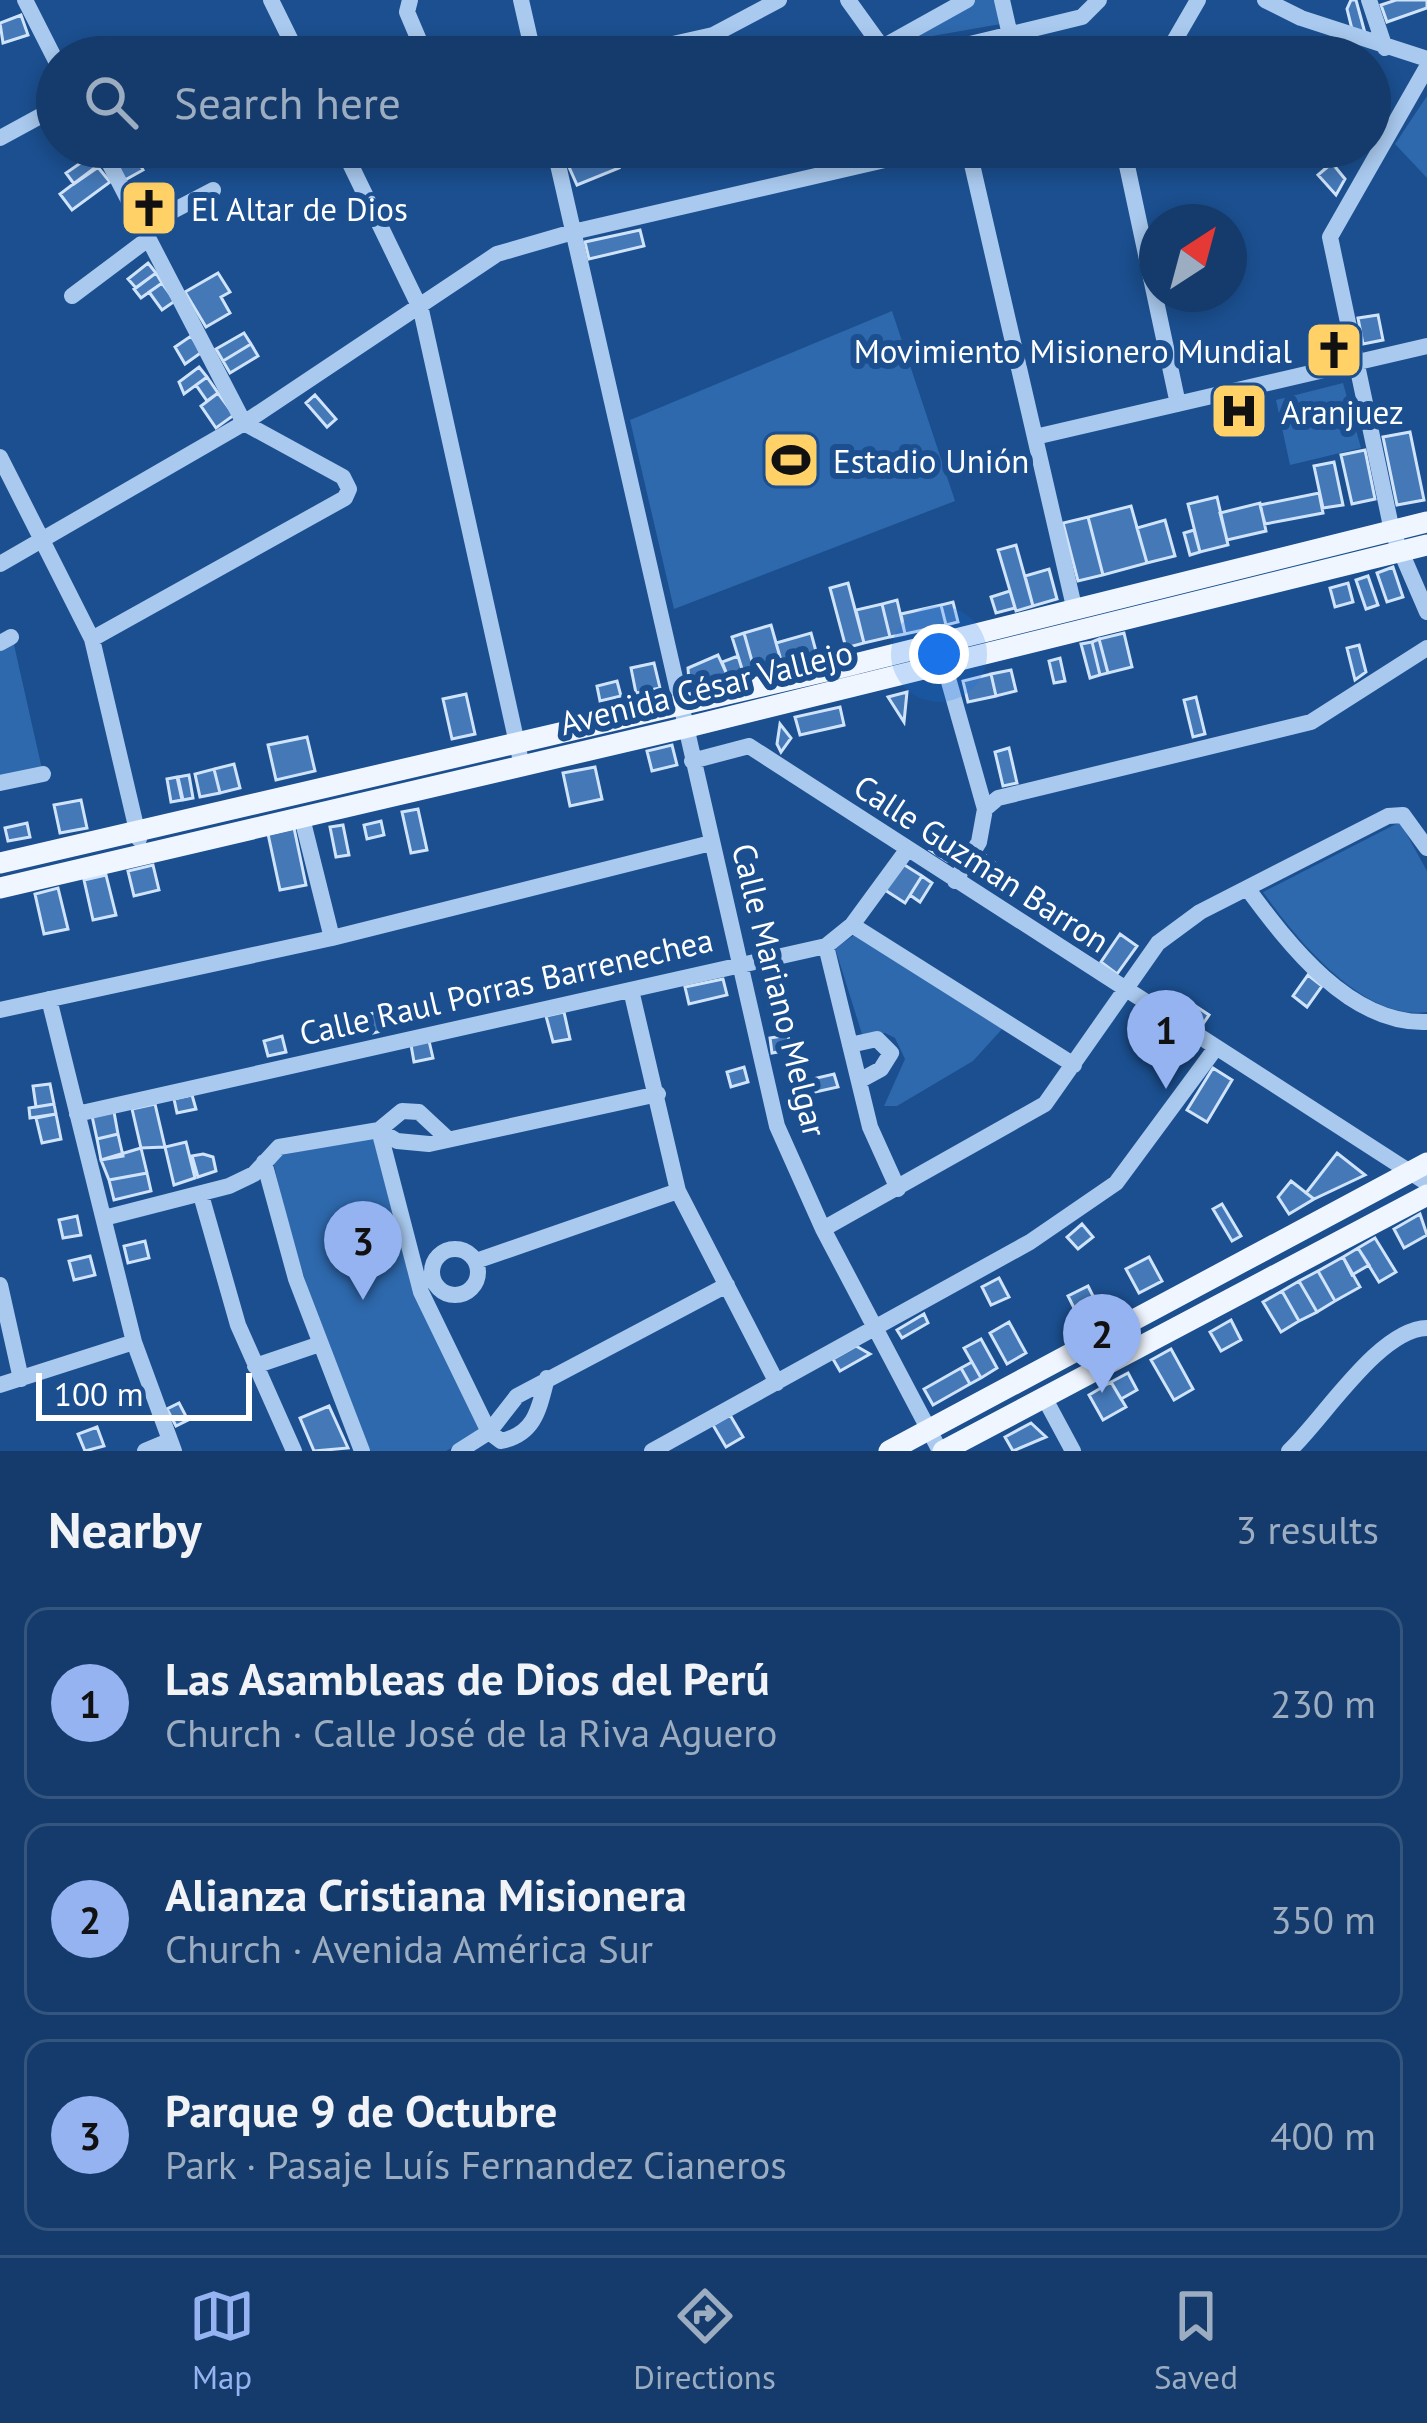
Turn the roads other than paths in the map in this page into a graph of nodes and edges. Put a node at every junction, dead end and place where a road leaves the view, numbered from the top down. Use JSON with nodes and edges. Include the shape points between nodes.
{"nodes":[{"id":1,"x":25,"y":0,"type":"edge"},
{"id":2,"x":272,"y":0,"type":"edge"},
{"id":3,"x":410,"y":0,"type":"edge"},
{"id":4,"x":521,"y":0,"type":"edge"},
{"id":5,"x":779,"y":0,"type":"edge"},
{"id":6,"x":848,"y":0,"type":"edge"},
{"id":7,"x":967,"y":0,"type":"edge"},
{"id":8,"x":1002,"y":0,"type":"edge"},
{"id":9,"x":1099,"y":0,"type":"edge"},
{"id":10,"x":1198,"y":0,"type":"edge"},
{"id":11,"x":1265,"y":0,"type":"edge"},
{"id":12,"x":1369,"y":0,"type":"edge"},
{"id":13,"x":1009,"y":32,"type":"junction"},
{"id":14,"x":44,"y":36,"type":"edge"},
{"id":15,"x":289,"y":36,"type":"edge"},
{"id":16,"x":417,"y":36,"type":"edge"},
{"id":17,"x":529,"y":36,"type":"edge"},
{"id":18,"x":709,"y":36,"type":"edge"},
{"id":19,"x":872,"y":36,"type":"edge"},
{"id":20,"x":911,"y":36,"type":"edge"},
{"id":21,"x":994,"y":36,"type":"edge"},
{"id":22,"x":1010,"y":36,"type":"edge"},
{"id":23,"x":1177,"y":36,"type":"edge"},
{"id":24,"x":1355,"y":36,"type":"edge"},
{"id":25,"x":1381,"y":36,"type":"edge"},
{"id":26,"x":1391,"y":50,"type":"edge"},
{"id":27,"x":1427,"y":63,"type":"edge"},
{"id":28,"x":36,"y":118,"type":"edge"},
{"id":29,"x":1391,"y":126,"type":"edge"},
{"id":30,"x":0,"y":138,"type":"edge"},
{"id":31,"x":112,"y":168,"type":"edge"},
{"id":32,"x":352,"y":168,"type":"edge"},
{"id":33,"x":559,"y":168,"type":"edge"},
{"id":34,"x":850,"y":168,"type":"edge"},
{"id":35,"x":973,"y":168,"type":"edge"},
{"id":36,"x":1127,"y":168,"type":"edge"},
{"id":37,"x":1367,"y":168,"type":"edge"},
{"id":38,"x":213,"y":190,"type":"dead end"},
{"id":39,"x":573,"y":232,"type":"junction"},
{"id":40,"x":145,"y":233,"type":"junction"},
{"id":41,"x":72,"y":296,"type":"dead end"},
{"id":42,"x":421,"y":310,"type":"junction"},
{"id":43,"x":1427,"y":346,"type":"edge"},
{"id":44,"x":1356,"y":362,"type":"junction"},
{"id":45,"x":1178,"y":404,"type":"junction"},
{"id":46,"x":244,"y":423,"type":"junction"},
{"id":47,"x":1035,"y":437,"type":"junction"},
{"id":48,"x":0,"y":457,"type":"edge"},
{"id":49,"x":1427,"y":522,"type":"edge"},
{"id":50,"x":45,"y":538,"type":"junction"},
{"id":51,"x":1395,"y":542,"type":"junction"},
{"id":52,"x":1427,"y":545,"type":"edge"},
{"id":53,"x":0,"y":564,"type":"edge"},
{"id":54,"x":1075,"y":610,"type":"junction"},
{"id":55,"x":1119,"y":610,"type":"junction"},
{"id":56,"x":1427,"y":611,"type":"edge"},
{"id":57,"x":92,"y":639,"type":"junction"},
{"id":58,"x":1427,"y":648,"type":"edge"},
{"id":59,"x":941,"y":654,"type":"junction"},
{"id":60,"x":745,"y":702,"type":"junction"},
{"id":61,"x":682,"y":717,"type":"junction"},
{"id":62,"x":517,"y":743,"type":"junction"},
{"id":63,"x":749,"y":746,"type":"junction"},
{"id":64,"x":692,"y":760,"type":"junction"},
{"id":65,"x":522,"y":766,"type":"junction"},
{"id":66,"x":43,"y":773,"type":"dead end"},
{"id":67,"x":0,"y":783,"type":"edge"},
{"id":68,"x":986,"y":809,"type":"junction"},
{"id":69,"x":302,"y":818,"type":"junction"},
{"id":70,"x":140,"y":842,"type":"junction"},
{"id":71,"x":711,"y":843,"type":"junction"},
{"id":72,"x":1427,"y":848,"type":"edge"},
{"id":73,"x":907,"y":850,"type":"junction"},
{"id":74,"x":0,"y":863,"type":"edge"},
{"id":75,"x":955,"y":880,"type":"junction"},
{"id":76,"x":0,"y":888,"type":"edge"},
{"id":77,"x":1247,"y":888,"type":"junction"},
{"id":78,"x":852,"y":925,"type":"junction"},
{"id":79,"x":332,"y":938,"type":"junction"},
{"id":80,"x":826,"y":946,"type":"junction"},
{"id":81,"x":740,"y":965,"type":"junction"},
{"id":82,"x":632,"y":990,"type":"junction"},
{"id":83,"x":1124,"y":990,"type":"junction"},
{"id":84,"x":49,"y":1000,"type":"junction"},
{"id":85,"x":0,"y":1010,"type":"edge"},
{"id":86,"x":1427,"y":1022,"type":"edge"},
{"id":87,"x":850,"y":1045,"type":"junction"},
{"id":88,"x":1215,"y":1048,"type":"junction"},
{"id":89,"x":1074,"y":1065,"type":"junction"},
{"id":90,"x":859,"y":1081,"type":"junction"},
{"id":91,"x":658,"y":1094,"type":"junction"},
{"id":92,"x":77,"y":1114,"type":"junction"},
{"id":93,"x":379,"y":1130,"type":"junction"},
{"id":94,"x":448,"y":1139,"type":"junction"},
{"id":95,"x":264,"y":1162,"type":"junction"},
{"id":96,"x":1421,"y":1173,"type":"edge"},
{"id":97,"x":898,"y":1189,"type":"junction"},
{"id":98,"x":678,"y":1191,"type":"junction"},
{"id":99,"x":201,"y":1195,"type":"junction"},
{"id":100,"x":1427,"y":1195,"type":"edge"},
{"id":101,"x":104,"y":1218,"type":"junction"},
{"id":102,"x":823,"y":1229,"type":"junction"},
{"id":103,"x":476,"y":1261,"type":"dead end"},
{"id":104,"x":0,"y":1285,"type":"edge"},
{"id":105,"x":727,"y":1285,"type":"junction"},
{"id":106,"x":1427,"y":1328,"type":"edge"},
{"id":107,"x":876,"y":1329,"type":"junction"},
{"id":108,"x":134,"y":1342,"type":"junction"},
{"id":109,"x":320,"y":1344,"type":"junction"},
{"id":110,"x":255,"y":1366,"type":"junction"},
{"id":111,"x":21,"y":1378,"type":"junction"},
{"id":112,"x":547,"y":1378,"type":"junction"},
{"id":113,"x":777,"y":1383,"type":"junction"},
{"id":114,"x":0,"y":1385,"type":"edge"},
{"id":115,"x":1045,"y":1400,"type":"junction"},
{"id":116,"x":928,"y":1430,"type":"junction"},
{"id":117,"x":489,"y":1432,"type":"junction"},
{"id":118,"x":982,"y":1442,"type":"edge"},
{"id":119,"x":171,"y":1446,"type":"edge"},
{"id":120,"x":145,"y":1451,"type":"edge"},
{"id":121,"x":294,"y":1451,"type":"edge"},
{"id":122,"x":362,"y":1451,"type":"edge"},
{"id":123,"x":459,"y":1451,"type":"edge"},
{"id":124,"x":652,"y":1451,"type":"edge"},
{"id":125,"x":889,"y":1451,"type":"edge"},
{"id":126,"x":942,"y":1451,"type":"edge"},
{"id":127,"x":1072,"y":1451,"type":"edge"},
{"id":128,"x":1289,"y":1451,"type":"edge"}],
"edges":[{"from":1,"to":14,"type":"street"},
{"from":2,"to":15,"type":"street"},
{"from":3,"to":16,"type":"street","via":[[406,12]]},
{"from":4,"to":17,"type":"street"},
{"from":5,"to":18,"type":"street"},
{"from":6,"to":19,"type":"street"},
{"from":7,"to":20,"type":"street"},
{"from":8,"to":13,"type":"street"},
{"from":9,"to":13,"type":"street","via":[[1082,17]]},
{"from":10,"to":23,"type":"street"},
{"from":11,"to":24,"type":"street"},
{"from":12,"to":25,"type":"street"},
{"from":13,"to":21,"type":"street"},
{"from":13,"to":22,"type":"street"},
{"from":26,"to":27,"type":"street"},
{"from":27,"to":29,"type":"street"},
{"from":28,"to":30,"type":"street"},
{"from":31,"to":40,"type":"street"},
{"from":32,"to":42,"type":"street"},
{"from":33,"to":39,"type":"street","name":"Calle Mariano Melgar"},
{"from":34,"to":39,"type":"street"},
{"from":35,"to":47,"type":"street"},
{"from":36,"to":45,"type":"street"},
{"from":37,"to":44,"type":"street","via":[[1334,225],[1331,249]]},
{"from":38,"to":40,"type":"street"},
{"from":39,"to":42,"type":"street","via":[[497,254]]},
{"from":39,"to":61,"type":"street","name":"Calle Mariano Melgar"},
{"from":40,"to":41,"type":"street"},
{"from":40,"to":46,"type":"street"},
{"from":42,"to":46,"type":"street"},
{"from":42,"to":62,"type":"street"},
{"from":43,"to":44,"type":"street"},
{"from":44,"to":45,"type":"street"},
{"from":44,"to":51,"type":"street"},
{"from":45,"to":47,"type":"street"},
{"from":46,"to":50,"type":"street"},
{"from":46,"to":57,"type":"street","via":[[343,477],[345,498]]},
{"from":47,"to":54,"type":"street"},
{"from":48,"to":50,"type":"street"},
{"from":49,"to":51,"type":"main road","name":"Avenida César Vallejo"},
{"from":50,"to":53,"type":"street"},
{"from":50,"to":57,"type":"street"},
{"from":51,"to":52,"type":"main road","name":"Avenida César Vallejo"},
{"from":51,"to":55,"type":"main road","name":"Avenida César Vallejo"},
{"from":51,"to":56,"type":"street"},
{"from":54,"to":55,"type":"main road","name":"Avenida César Vallejo"},
{"from":54,"to":59,"type":"main road","name":"Avenida César Vallejo"},
{"from":55,"to":59,"type":"main road","name":"Avenida César Vallejo"},
{"from":57,"to":70,"type":"street"},
{"from":58,"to":68,"type":"street","via":[[1311,722],[998,798]]},
{"from":59,"to":60,"type":"main road","name":"Avenida César Vallejo"},
{"from":59,"to":68,"type":"street"},
{"from":60,"to":61,"type":"main road","name":"Avenida César Vallejo"},
{"from":60,"to":63,"type":"street"},
{"from":61,"to":62,"type":"main road","name":"Avenida César Vallejo"},
{"from":61,"to":64,"type":"street","name":"Calle Mariano Melgar"},
{"from":61,"to":65,"type":"main road","name":"Avenida César Vallejo"},
{"from":62,"to":65,"type":"street"},
{"from":62,"to":70,"type":"main road","name":"Avenida César Vallejo"},
{"from":63,"to":64,"type":"street"},
{"from":63,"to":73,"type":"street","name":"Calle Guzman Barron"},
{"from":64,"to":71,"type":"street","name":"Calle Mariano Melgar"},
{"from":65,"to":69,"type":"main road","name":"Avenida César Vallejo"},
{"from":66,"to":67,"type":"street"},
{"from":68,"to":75,"type":"street","via":[[979,842]]},
{"from":69,"to":70,"type":"main road","name":"Avenida César Vallejo"},
{"from":69,"to":79,"type":"street"},
{"from":70,"to":74,"type":"main road","name":"Avenida César Vallejo"},
{"from":70,"to":76,"type":"main road","name":"Avenida César Vallejo"},
{"from":71,"to":79,"type":"street"},
{"from":71,"to":81,"type":"street","name":"Calle Mariano Melgar"},
{"from":72,"to":77,"type":"street","via":[[1403,815],[1388,816]]},
{"from":73,"to":75,"type":"street","name":"Calle Guzman Barron"},
{"from":73,"to":78,"type":"street","name":"Calle Raul Porras Barrenechea"},
{"from":75,"to":83,"type":"street","name":"Calle Guzman Barron"},
{"from":77,"to":83,"type":"street","via":[[1159,943]]},
{"from":77,"to":86,"type":"street","via":[[1288,943],[1369,1009],[1399,1023]]},
{"from":78,"to":80,"type":"street","name":"Calle Raul Porras Barrenechea"},
{"from":78,"to":89,"type":"street"},
{"from":79,"to":84,"type":"street"},
{"from":80,"to":81,"type":"street","name":"Calle Raul Porras Barrenechea"},
{"from":80,"to":87,"type":"street"},
{"from":81,"to":82,"type":"street","name":"Calle Raul Porras Barrenechea"},
{"from":81,"to":102,"type":"street","name":"Calle Mariano Melgar","via":[[777,1126]]},
{"from":82,"to":91,"type":"street"},
{"from":82,"to":92,"type":"street","name":"Calle Raul Porras Barrenechea"},
{"from":83,"to":88,"type":"street","name":"Calle Guzman Barron"},
{"from":83,"to":89,"type":"street"},
{"from":84,"to":85,"type":"street"},
{"from":84,"to":92,"type":"street"},
{"from":87,"to":90,"type":"street"},
{"from":87,"to":90,"type":"street","via":[[877,1039],[891,1053]]},
{"from":88,"to":96,"type":"street","name":"Calle Guzman Barron"},
{"from":88,"to":107,"type":"street","via":[[1116,1183]]},
{"from":89,"to":97,"type":"street","via":[[1045,1104]]},
{"from":90,"to":97,"type":"street"},
{"from":91,"to":94,"type":"street"},
{"from":91,"to":98,"type":"street"},
{"from":92,"to":101,"type":"street"},
{"from":93,"to":94,"type":"street","via":[[410,1144]]},
{"from":93,"to":94,"type":"street","via":[[410,1110]]},
{"from":93,"to":95,"type":"street","via":[[279,1147]]},
{"from":93,"to":117,"type":"street","via":[[421,1292]]},
{"from":95,"to":99,"type":"street","via":[[246,1179]]},
{"from":95,"to":109,"type":"street"},
{"from":96,"to":116,"type":"main road"},
{"from":97,"to":102,"type":"street"},
{"from":98,"to":103,"type":"street"},
{"from":98,"to":105,"type":"street"},
{"from":99,"to":101,"type":"street"},
{"from":99,"to":110,"type":"street"},
{"from":100,"to":115,"type":"main road"},
{"from":101,"to":108,"type":"street"},
{"from":102,"to":107,"type":"street","name":"Calle Mariano Melgar"},
{"from":104,"to":111,"type":"street"},
{"from":105,"to":112,"type":"street"},
{"from":105,"to":113,"type":"street"},
{"from":106,"to":128,"type":"street","via":[[1388,1342]]},
{"from":107,"to":113,"type":"street"},
{"from":107,"to":116,"type":"street","name":"Calle Mariano Melgar"},
{"from":108,"to":111,"type":"street"},
{"from":108,"to":119,"type":"street"},
{"from":109,"to":110,"type":"street"},
{"from":109,"to":122,"type":"street"},
{"from":110,"to":121,"type":"street"},
{"from":111,"to":114,"type":"street"},
{"from":112,"to":117,"type":"street","via":[[517,1396]]},
{"from":112,"to":117,"type":"street","via":[[537,1417],[520,1437],[501,1441]]},
{"from":113,"to":124,"type":"street"},
{"from":115,"to":118,"type":"main road"},
{"from":115,"to":127,"type":"street"},
{"from":116,"to":125,"type":"main road"},
{"from":116,"to":126,"type":"street","name":"Calle Mariano Melgar"},
{"from":117,"to":123,"type":"street"},
{"from":118,"to":126,"type":"main road"},
{"from":119,"to":120,"type":"street"}]}
